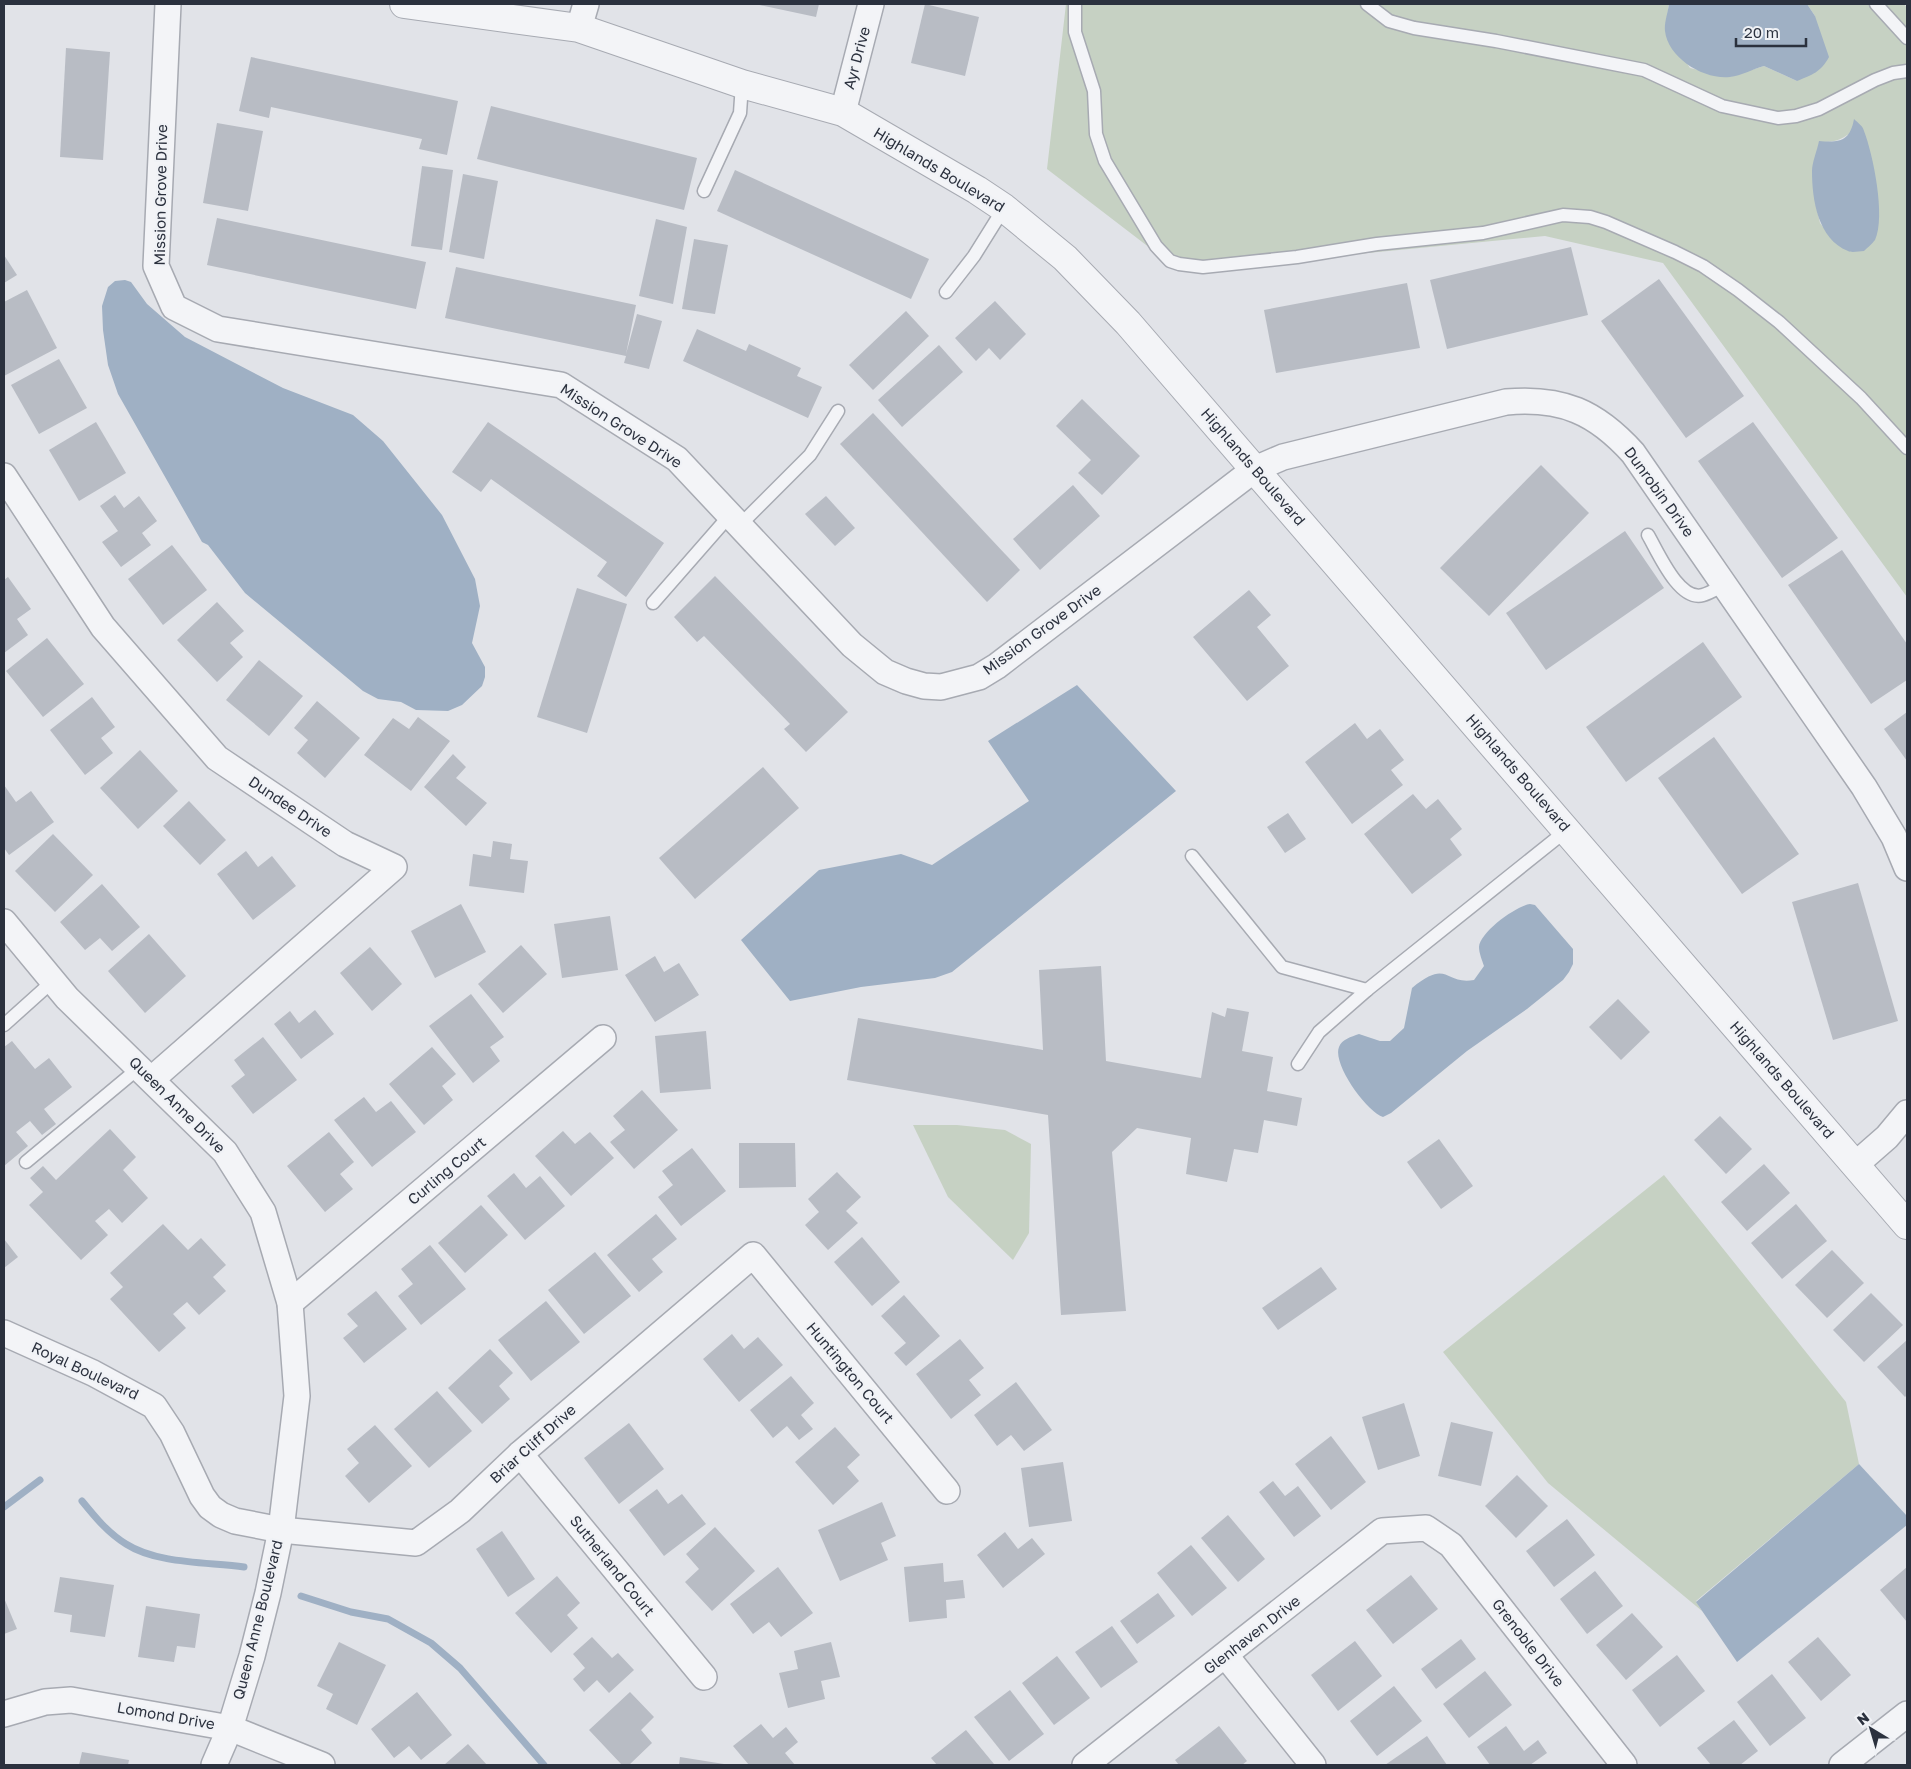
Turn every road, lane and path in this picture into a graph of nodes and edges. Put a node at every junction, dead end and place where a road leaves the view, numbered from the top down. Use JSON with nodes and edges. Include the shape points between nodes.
{"nodes":[{"id":1,"x":168,"y":4,"type":"edge"},
{"id":2,"x":404,"y":4,"type":"edge"},
{"id":3,"x":871,"y":4,"type":"edge"},
{"id":4,"x":1075,"y":4,"type":"edge"},
{"id":5,"x":1367,"y":4,"type":"edge"},
{"id":6,"x":1876,"y":4,"type":"edge"},
{"id":7,"x":582,"y":16,"type":"edge"},
{"id":8,"x":1907,"y":38,"type":"edge"},
{"id":9,"x":1907,"y":71,"type":"edge"},
{"id":10,"x":742,"y":84,"type":"junction"},
{"id":11,"x":843,"y":112,"type":"junction"},
{"id":12,"x":704,"y":191,"type":"dead end"},
{"id":13,"x":1004,"y":208,"type":"junction"},
{"id":14,"x":946,"y":292,"type":"dead end"},
{"id":15,"x":838,"y":411,"type":"dead end"},
{"id":16,"x":1907,"y":448,"type":"edge"},
{"id":17,"x":1255,"y":469,"type":"junction"},
{"id":18,"x":4,"y":476,"type":"edge"},
{"id":19,"x":735,"y":520,"type":"junction"},
{"id":20,"x":1648,"y":535,"type":"dead end"},
{"id":21,"x":1724,"y":584,"type":"junction"},
{"id":22,"x":653,"y":603,"type":"dead end"},
{"id":23,"x":1567,"y":830,"type":"junction"},
{"id":24,"x":1192,"y":856,"type":"dead end"},
{"id":25,"x":1907,"y":868,"type":"edge"},
{"id":26,"x":4,"y":922,"type":"edge"},
{"id":27,"x":54,"y":981,"type":"junction"},
{"id":28,"x":1368,"y":990,"type":"junction"},
{"id":29,"x":4,"y":1024,"type":"edge"},
{"id":30,"x":603,"y":1038,"type":"dead end"},
{"id":31,"x":1298,"y":1064,"type":"dead end"},
{"id":32,"x":146,"y":1073,"type":"junction"},
{"id":33,"x":1907,"y":1113,"type":"edge"},
{"id":34,"x":26,"y":1162,"type":"dead end"},
{"id":35,"x":1855,"y":1164,"type":"junction"},
{"id":36,"x":1907,"y":1225,"type":"edge"},
{"id":37,"x":752,"y":1255,"type":"joint"},
{"id":38,"x":290,"y":1303,"type":"junction"},
{"id":39,"x":4,"y":1333,"type":"edge"},
{"id":40,"x":520,"y":1454,"type":"junction"},
{"id":41,"x":947,"y":1491,"type":"dead end"},
{"id":42,"x":1426,"y":1528,"type":"joint"},
{"id":43,"x":281,"y":1530,"type":"junction"},
{"id":44,"x":1226,"y":1656,"type":"junction"},
{"id":45,"x":704,"y":1678,"type":"dead end"},
{"id":46,"x":4,"y":1714,"type":"edge"},
{"id":47,"x":1907,"y":1714,"type":"edge"},
{"id":48,"x":230,"y":1728,"type":"junction"},
{"id":49,"x":214,"y":1765,"type":"edge"},
{"id":50,"x":322,"y":1765,"type":"edge"},
{"id":51,"x":1085,"y":1765,"type":"edge"},
{"id":52,"x":1313,"y":1765,"type":"edge"},
{"id":53,"x":1624,"y":1765,"type":"edge"},
{"id":54,"x":1842,"y":1765,"type":"edge"}],
"edges":[{"from":1,"to":19,"type":"street","name":"Mission Grove Drive","via":[[156,266],[174,307],[218,329],[561,385],[677,459]]},
{"from":2,"to":7,"type":"street","name":"Highlands Boulevard"},
{"from":3,"to":11,"type":"street","name":"Ayr Drive"},
{"from":4,"to":16,"type":"lane","via":[[1075,32],[1094,91],[1096,134],[1105,161],[1156,246],[1170,261],[1203,267],[1483,233],[1563,215],[1590,217],[1682,255],[1738,290],[1779,322],[1848,386]]},
{"from":5,"to":9,"type":"lane","via":[[1389,21],[1414,28],[1644,70],[1722,106],[1778,118],[1819,109],[1884,76]]},
{"from":6,"to":8,"type":"lane"},
{"from":7,"to":10,"type":"street","name":"Highlands Boulevard"},
{"from":10,"to":11,"type":"street","name":"Highlands Boulevard"},
{"from":10,"to":12,"type":"lane","via":[[740,113]]},
{"from":11,"to":13,"type":"street","name":"Highlands Boulevard"},
{"from":13,"to":14,"type":"lane","via":[[974,256]]},
{"from":13,"to":17,"type":"street","name":"Highlands Boulevard","via":[[1097,289]]},
{"from":15,"to":19,"type":"lane","via":[[810,455]]},
{"from":17,"to":19,"type":"street","name":"Mission Grove Drive","via":[[997,666],[979,676],[941,687],[906,681],[869,661]]},
{"from":17,"to":21,"type":"street","name":"Dunrobin Drive","via":[[1283,457],[1471,410],[1527,400],[1555,402],[1589,415],[1633,453]]},
{"from":17,"to":23,"type":"street","name":"Highlands Boulevard"},
{"from":18,"to":32,"type":"street","name":"Dundee Drive","via":[[102,627],[217,758],[345,844],[394,867]]},
{"from":19,"to":22,"type":"lane"},
{"from":20,"to":21,"type":"lane","via":[[1677,585],[1691,594],[1702,596]]},
{"from":21,"to":25,"type":"street","name":"Dunrobin Drive","via":[[1864,787],[1894,837]]},
{"from":23,"to":28,"type":"lane"},
{"from":23,"to":35,"type":"street","name":"Highlands Boulevard"},
{"from":24,"to":28,"type":"lane","via":[[1282,967]]},
{"from":26,"to":27,"type":"street","name":"Queen Anne Drive"},
{"from":27,"to":29,"type":"lane"},
{"from":27,"to":32,"type":"street","name":"Queen Anne Drive","via":[[67,998]]},
{"from":28,"to":31,"type":"lane","via":[[1319,1032]]},
{"from":30,"to":38,"type":"street","name":"Curling Court"},
{"from":32,"to":34,"type":"lane"},
{"from":32,"to":38,"type":"street","name":"Queen Anne Drive","via":[[225,1152],[263,1212]]},
{"from":33,"to":35,"type":"street","via":[[1887,1137]]},
{"from":35,"to":36,"type":"street","name":"Highlands Boulevard"},
{"from":37,"to":40,"type":"street","name":"Briar Cliff Drive"},
{"from":37,"to":41,"type":"street","name":"Huntington Court"},
{"from":38,"to":43,"type":"street","name":"Queen Anne Drive","via":[[297,1396]]},
{"from":39,"to":43,"type":"street","name":"Royal Boulevard","via":[[77,1365],[154,1406],[172,1433],[210,1507],[235,1521]]},
{"from":40,"to":43,"type":"street","name":"Briar Cliff Drive","via":[[460,1511],[416,1543]]},
{"from":40,"to":45,"type":"street","name":"Sutherland Court"},
{"from":42,"to":44,"type":"street","name":"Glenhaven Drive","via":[[1382,1531]]},
{"from":42,"to":53,"type":"street","name":"Grenoble Drive","via":[[1451,1545]]},
{"from":43,"to":48,"type":"street","name":"Queen Anne Boulevard","via":[[252,1656]]},
{"from":44,"to":51,"type":"street","name":"Glenhaven Drive"},
{"from":44,"to":52,"type":"street"},
{"from":46,"to":48,"type":"street","name":"Lomond Drive","via":[[46,1702],[72,1700]]},
{"from":47,"to":54,"type":"street"},
{"from":48,"to":49,"type":"street","name":"Queen Anne Boulevard"},
{"from":48,"to":50,"type":"street","name":"Lomond Drive"}]}
